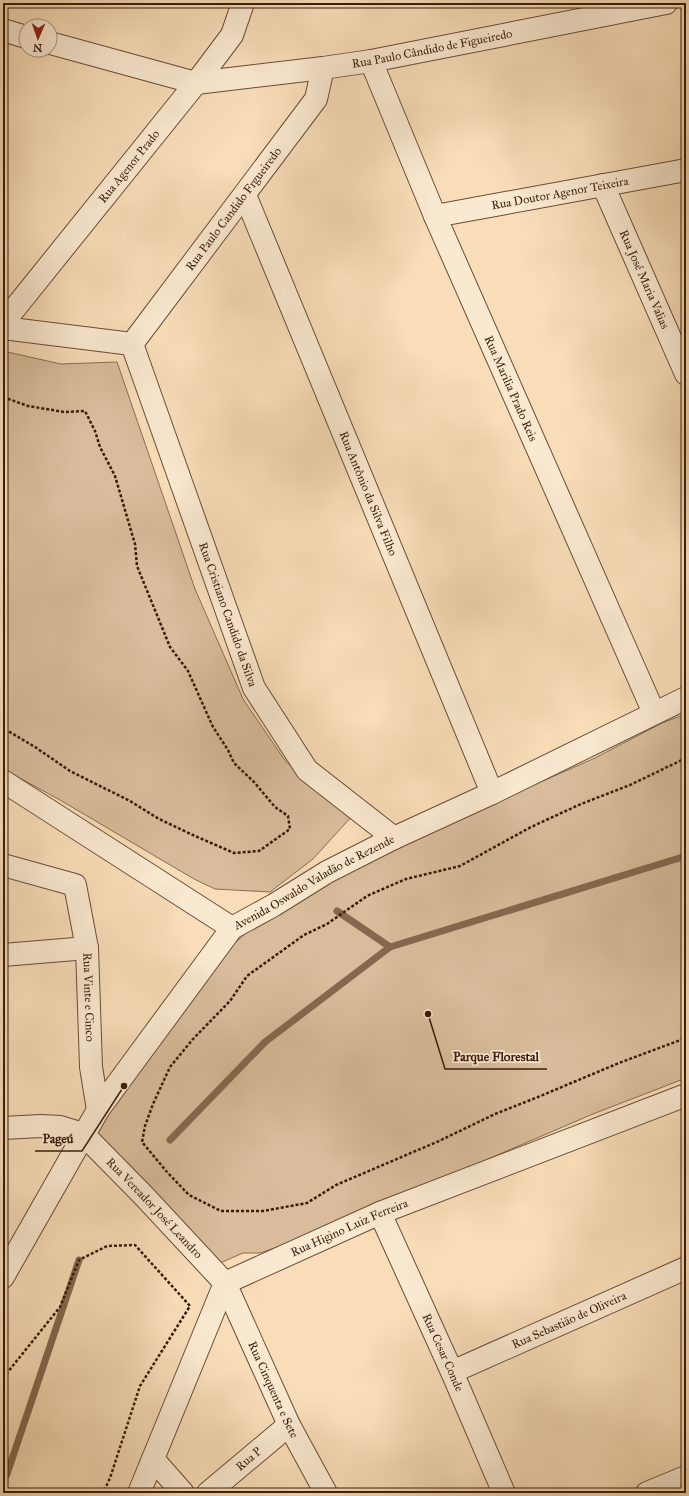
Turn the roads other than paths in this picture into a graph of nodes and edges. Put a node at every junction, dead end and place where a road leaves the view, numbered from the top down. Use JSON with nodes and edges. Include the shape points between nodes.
{"nodes":[{"id":1,"x":243,"y":3,"type":"edge"},
{"id":2,"x":666,"y":3,"type":"edge"},
{"id":3,"x":3,"y":30,"type":"edge"},
{"id":4,"x":18,"y":34,"type":"edge"},
{"id":5,"x":58,"y":45,"type":"edge"},
{"id":6,"x":371,"y":61,"type":"junction"},
{"id":7,"x":323,"y":68,"type":"junction"},
{"id":8,"x":196,"y":83,"type":"junction"},
{"id":9,"x":686,"y":170,"type":"edge"},
{"id":10,"x":603,"y":185,"type":"junction"},
{"id":11,"x":245,"y":195,"type":"junction"},
{"id":12,"x":435,"y":216,"type":"junction"},
{"id":13,"x":3,"y":323,"type":"edge"},
{"id":14,"x":3,"y":328,"type":"edge"},
{"id":15,"x":132,"y":344,"type":"junction"},
{"id":16,"x":686,"y":374,"type":"edge"},
{"id":17,"x":686,"y":698,"type":"edge"},
{"id":18,"x":654,"y":714,"type":"junction"},
{"id":19,"x":3,"y":781,"type":"edge"},
{"id":20,"x":492,"y":793,"type":"junction"},
{"id":21,"x":394,"y":838,"type":"junction"},
{"id":22,"x":3,"y":865,"type":"edge"},
{"id":23,"x":232,"y":928,"type":"junction"},
{"id":24,"x":87,"y":948,"type":"junction"},
{"id":25,"x":3,"y":955,"type":"edge"},
{"id":26,"x":686,"y":1095,"type":"edge"},
{"id":27,"x":98,"y":1110,"type":"junction"},
{"id":28,"x":3,"y":1128,"type":"edge"},
{"id":29,"x":83,"y":1134,"type":"junction"},
{"id":30,"x":380,"y":1213,"type":"junction"},
{"id":31,"x":686,"y":1268,"type":"edge"},
{"id":32,"x":3,"y":1277,"type":"edge"},
{"id":33,"x":225,"y":1283,"type":"junction"},
{"id":34,"x":452,"y":1372,"type":"junction"},
{"id":35,"x":289,"y":1425,"type":"junction"},
{"id":36,"x":153,"y":1459,"type":"junction"},
{"id":37,"x":686,"y":1477,"type":"edge"},
{"id":38,"x":139,"y":1493,"type":"edge"},
{"id":39,"x":183,"y":1493,"type":"edge"},
{"id":40,"x":208,"y":1493,"type":"edge"},
{"id":41,"x":326,"y":1493,"type":"edge"},
{"id":42,"x":504,"y":1493,"type":"edge"},
{"id":43,"x":647,"y":1493,"type":"edge"}],
"edges":[{"from":1,"to":8,"type":"street","name":"Rua Agenor Prado","via":[[232,35]]},
{"from":2,"to":6,"type":"street","name":"Rua Paulo Cândido de Figueiredo"},
{"from":3,"to":4,"type":"street"},
{"from":5,"to":8,"type":"street"},
{"from":6,"to":7,"type":"street","name":"Rua Paulo Cândido de Figueiredo"},
{"from":6,"to":12,"type":"street","name":"Rua Marilia Prado Reis"},
{"from":7,"to":8,"type":"street","name":"Rua Paulo Cândido de Figueiredo"},
{"from":7,"to":11,"type":"street","name":"Rua Paulo Candido Frgueiredo","via":[[316,99]]},
{"from":8,"to":13,"type":"street","name":"Rua Agenor Prado"},
{"from":9,"to":10,"type":"street","name":"Rua Doutor Agenor Teixeira"},
{"from":10,"to":12,"type":"street","name":"Rua Doutor Agenor Teixeira"},
{"from":10,"to":16,"type":"street","name":"Rua José Maria Valias"},
{"from":11,"to":15,"type":"street","name":"Rua Paulo Candido Frgueiredo"},
{"from":11,"to":20,"type":"street","name":"Rua Antônio da Silva Filho"},
{"from":12,"to":18,"type":"street","name":"Rua Marilia Prado Reis"},
{"from":14,"to":15,"type":"street"},
{"from":15,"to":21,"type":"street","name":"Rua Cristiano Candido da Silva","via":[[254,688],[307,770]]},
{"from":17,"to":18,"type":"street","name":"Avenida Oswaldo Valadão de Rezende"},
{"from":18,"to":20,"type":"street","name":"Avenida Oswaldo Valadão de Rezende"},
{"from":19,"to":23,"type":"street"},
{"from":20,"to":21,"type":"street","name":"Avenida Oswaldo Valadão de Rezende"},
{"from":21,"to":23,"type":"street","name":"Avenida Oswaldo Valadão de Rezende","via":[[327,872]]},
{"from":22,"to":24,"type":"street","name":"Rua Vinte e Cinco","via":[[76,885]]},
{"from":23,"to":27,"type":"street","name":"Avenida Oswaldo Valadão de Rezende"},
{"from":24,"to":25,"type":"street"},
{"from":24,"to":27,"type":"street","name":"Rua Vinte e Cinco","via":[[91,1067]]},
{"from":26,"to":30,"type":"street","name":"Rua Higino Luiz Ferreira"},
{"from":27,"to":29,"type":"street","name":"Avenida Oswaldo Valadão de Rezende"},
{"from":28,"to":29,"type":"street","via":[[60,1127]]},
{"from":29,"to":32,"type":"street","name":"Avenida Oswaldo Valadão de Rezende"},
{"from":29,"to":33,"type":"street","name":"Rua Vereador José Leandro"},
{"from":30,"to":33,"type":"street","name":"Rua Higino Luiz Ferreira"},
{"from":30,"to":34,"type":"street","name":"Rua Cesar Conde"},
{"from":31,"to":34,"type":"street","name":"Rua Sebastião de Oliveira"},
{"from":33,"to":35,"type":"street","name":"Rua Cinquenta e Sete"},
{"from":33,"to":36,"type":"street"},
{"from":34,"to":42,"type":"street","name":"Rua Cesar Conde"},
{"from":35,"to":40,"type":"street","name":"Rua P"},
{"from":35,"to":41,"type":"street","name":"Rua Cinquenta e Sete"},
{"from":36,"to":38,"type":"street"},
{"from":36,"to":39,"type":"street"},
{"from":37,"to":43,"type":"street"}]}
